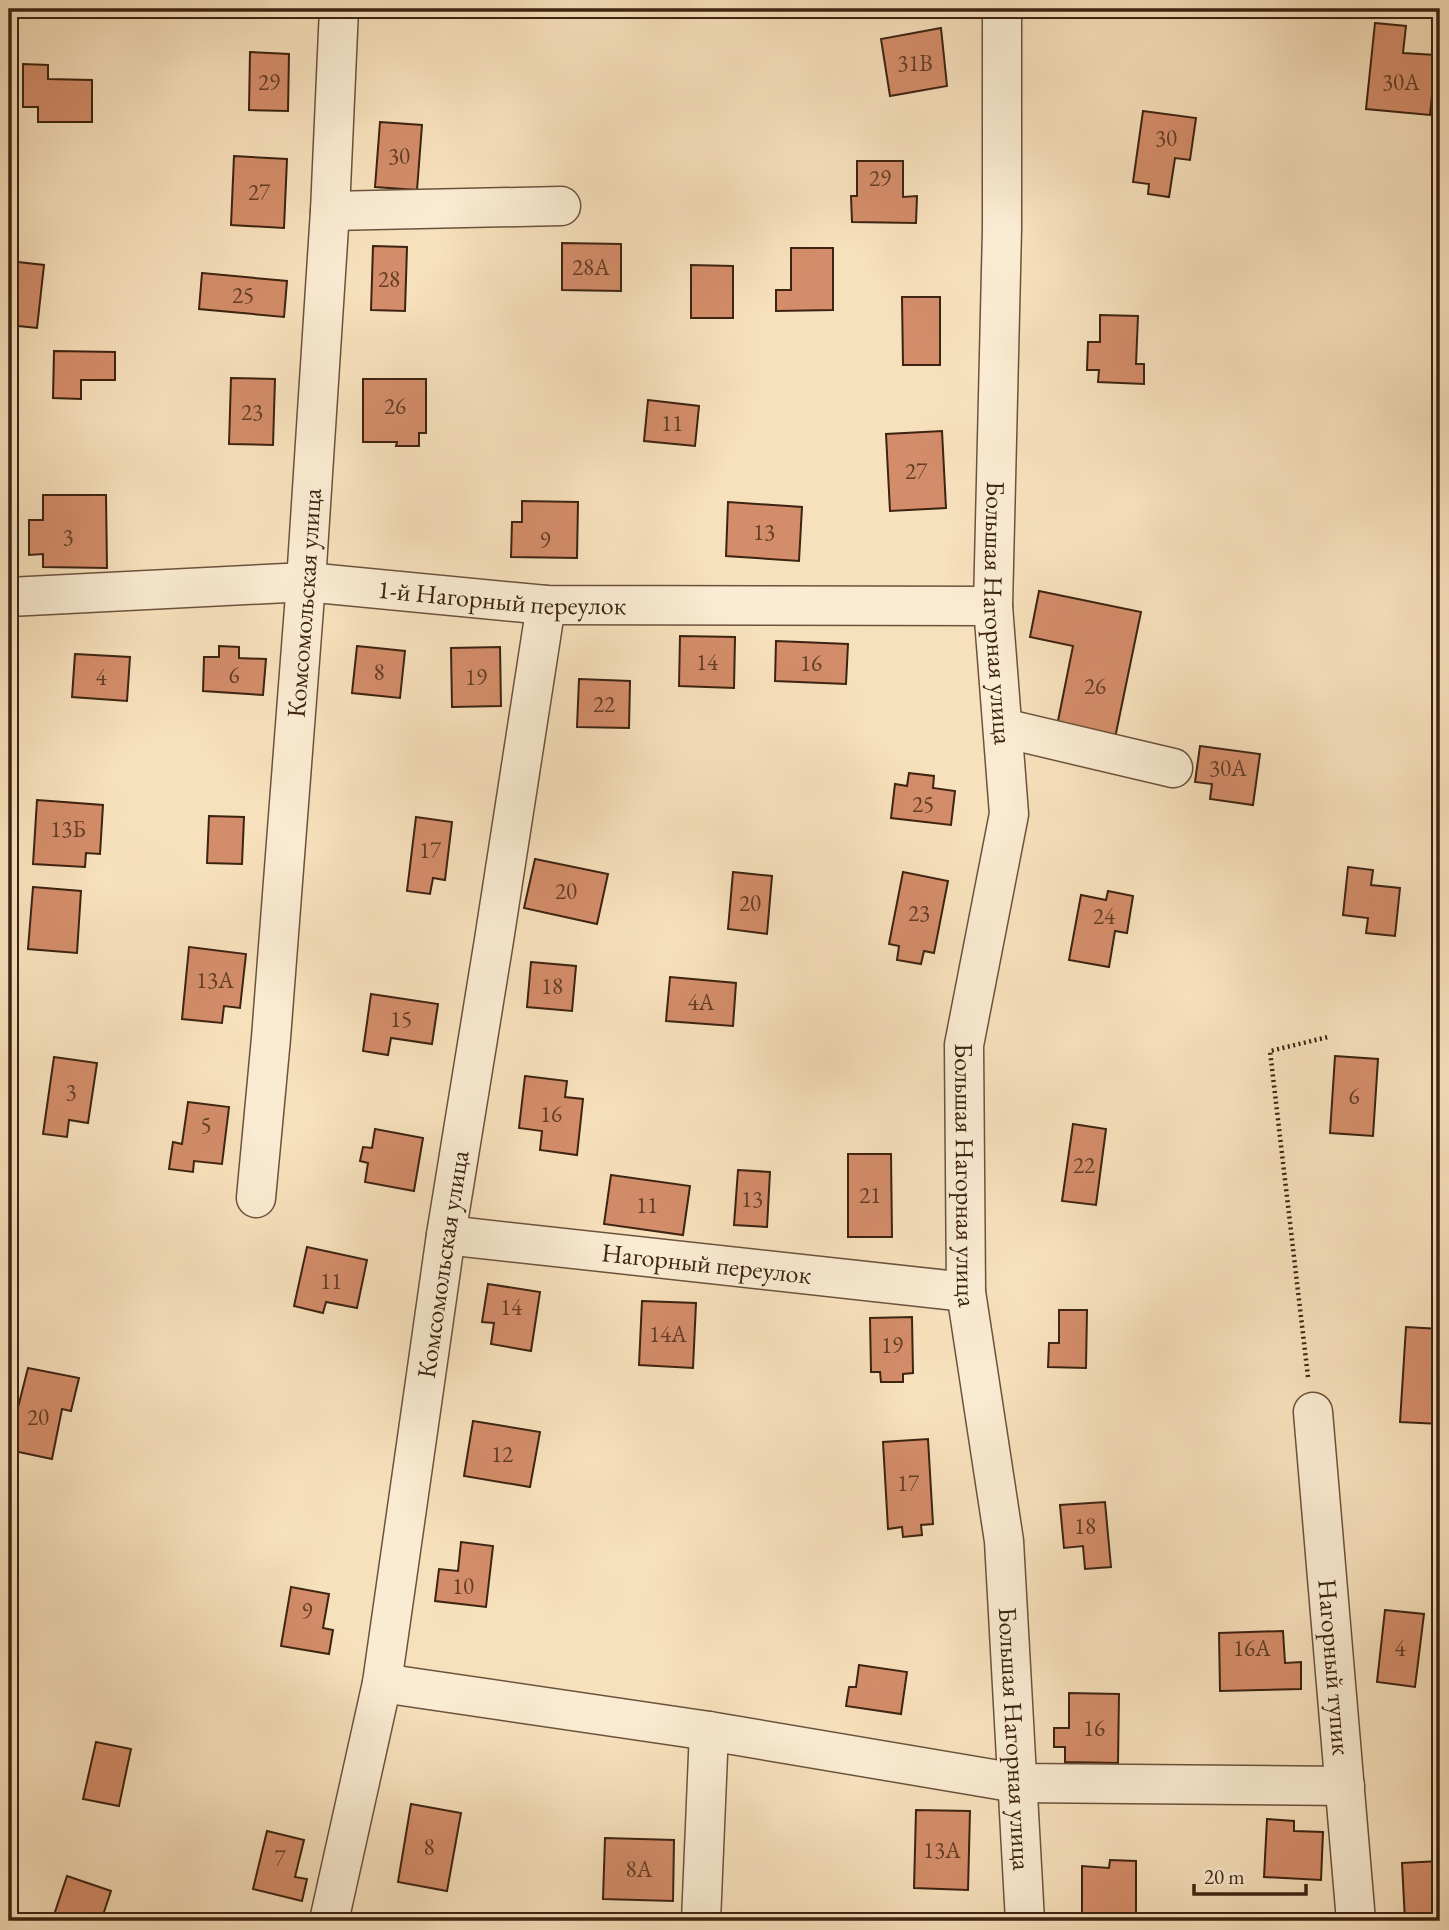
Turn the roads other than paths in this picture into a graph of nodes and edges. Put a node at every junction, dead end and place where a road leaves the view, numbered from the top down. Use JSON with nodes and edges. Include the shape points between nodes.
{"nodes":[{"id":1,"x":340,"y":9,"type":"edge"},
{"id":2,"x":1002,"y":9,"type":"edge"},
{"id":3,"x":561,"y":206,"type":"dead end"},
{"id":4,"x":330,"y":211,"type":"junction"},
{"id":5,"x":306,"y":582,"type":"junction"},
{"id":6,"x":9,"y":597,"type":"edge"},
{"id":7,"x":546,"y":605,"type":"junction"},
{"id":8,"x":993,"y":606,"type":"junction"},
{"id":9,"x":1003,"y":728,"type":"junction"},
{"id":10,"x":1173,"y":768,"type":"dead end"},
{"id":11,"x":256,"y":1198,"type":"dead end"},
{"id":12,"x":446,"y":1235,"type":"junction"},
{"id":13,"x":967,"y":1292,"type":"junction"},
{"id":14,"x":1312,"y":1412,"type":"road end"},
{"id":15,"x":382,"y":1683,"type":"junction"},
{"id":16,"x":709,"y":1731,"type":"junction"},
{"id":17,"x":1017,"y":1783,"type":"junction"},
{"id":18,"x":1345,"y":1786,"type":"junction"},
{"id":19,"x":330,"y":1921,"type":"edge"},
{"id":20,"x":701,"y":1921,"type":"edge"},
{"id":21,"x":1025,"y":1921,"type":"edge"},
{"id":22,"x":1356,"y":1921,"type":"edge"}],
"edges":[{"from":1,"to":4,"type":"street","name":"Комсомольская улица"},
{"from":2,"to":8,"type":"street","name":"Большая Нагорная улица"},
{"from":3,"to":4,"type":"street"},
{"from":4,"to":5,"type":"street","name":"Комсомольская улица"},
{"from":5,"to":6,"type":"street","name":"1-й Нагорный переулок"},
{"from":5,"to":7,"type":"street","name":"1-й Нагорный переулок"},
{"from":5,"to":11,"type":"street","name":"Комсомольская улица"},
{"from":7,"to":8,"type":"street","name":"1-й Нагорный переулок"},
{"from":7,"to":12,"type":"street","name":"Комсомольская улица"},
{"from":8,"to":9,"type":"street","name":"Большая Нагорная улица"},
{"from":9,"to":10,"type":"street"},
{"from":9,"to":13,"type":"street","name":"Большая Нагорная улица","via":[[1009,814],[964,1045]]},
{"from":12,"to":13,"type":"street","name":"Нагорный переулок"},
{"from":12,"to":15,"type":"street","name":"Комсомольская улица"},
{"from":13,"to":17,"type":"street","name":"Большая Нагорная улица","via":[[1004,1541]]},
{"from":14,"to":18,"type":"street","name":"Нагорный тупик"},
{"from":15,"to":16,"type":"street"},
{"from":15,"to":19,"type":"street","name":"Комсомольская улица"},
{"from":16,"to":17,"type":"street"},
{"from":16,"to":20,"type":"street"},
{"from":17,"to":18,"type":"street"},
{"from":17,"to":21,"type":"street","name":"Большая Нагорная улица"},
{"from":18,"to":22,"type":"street","name":"Нагорный тупик"}]}
